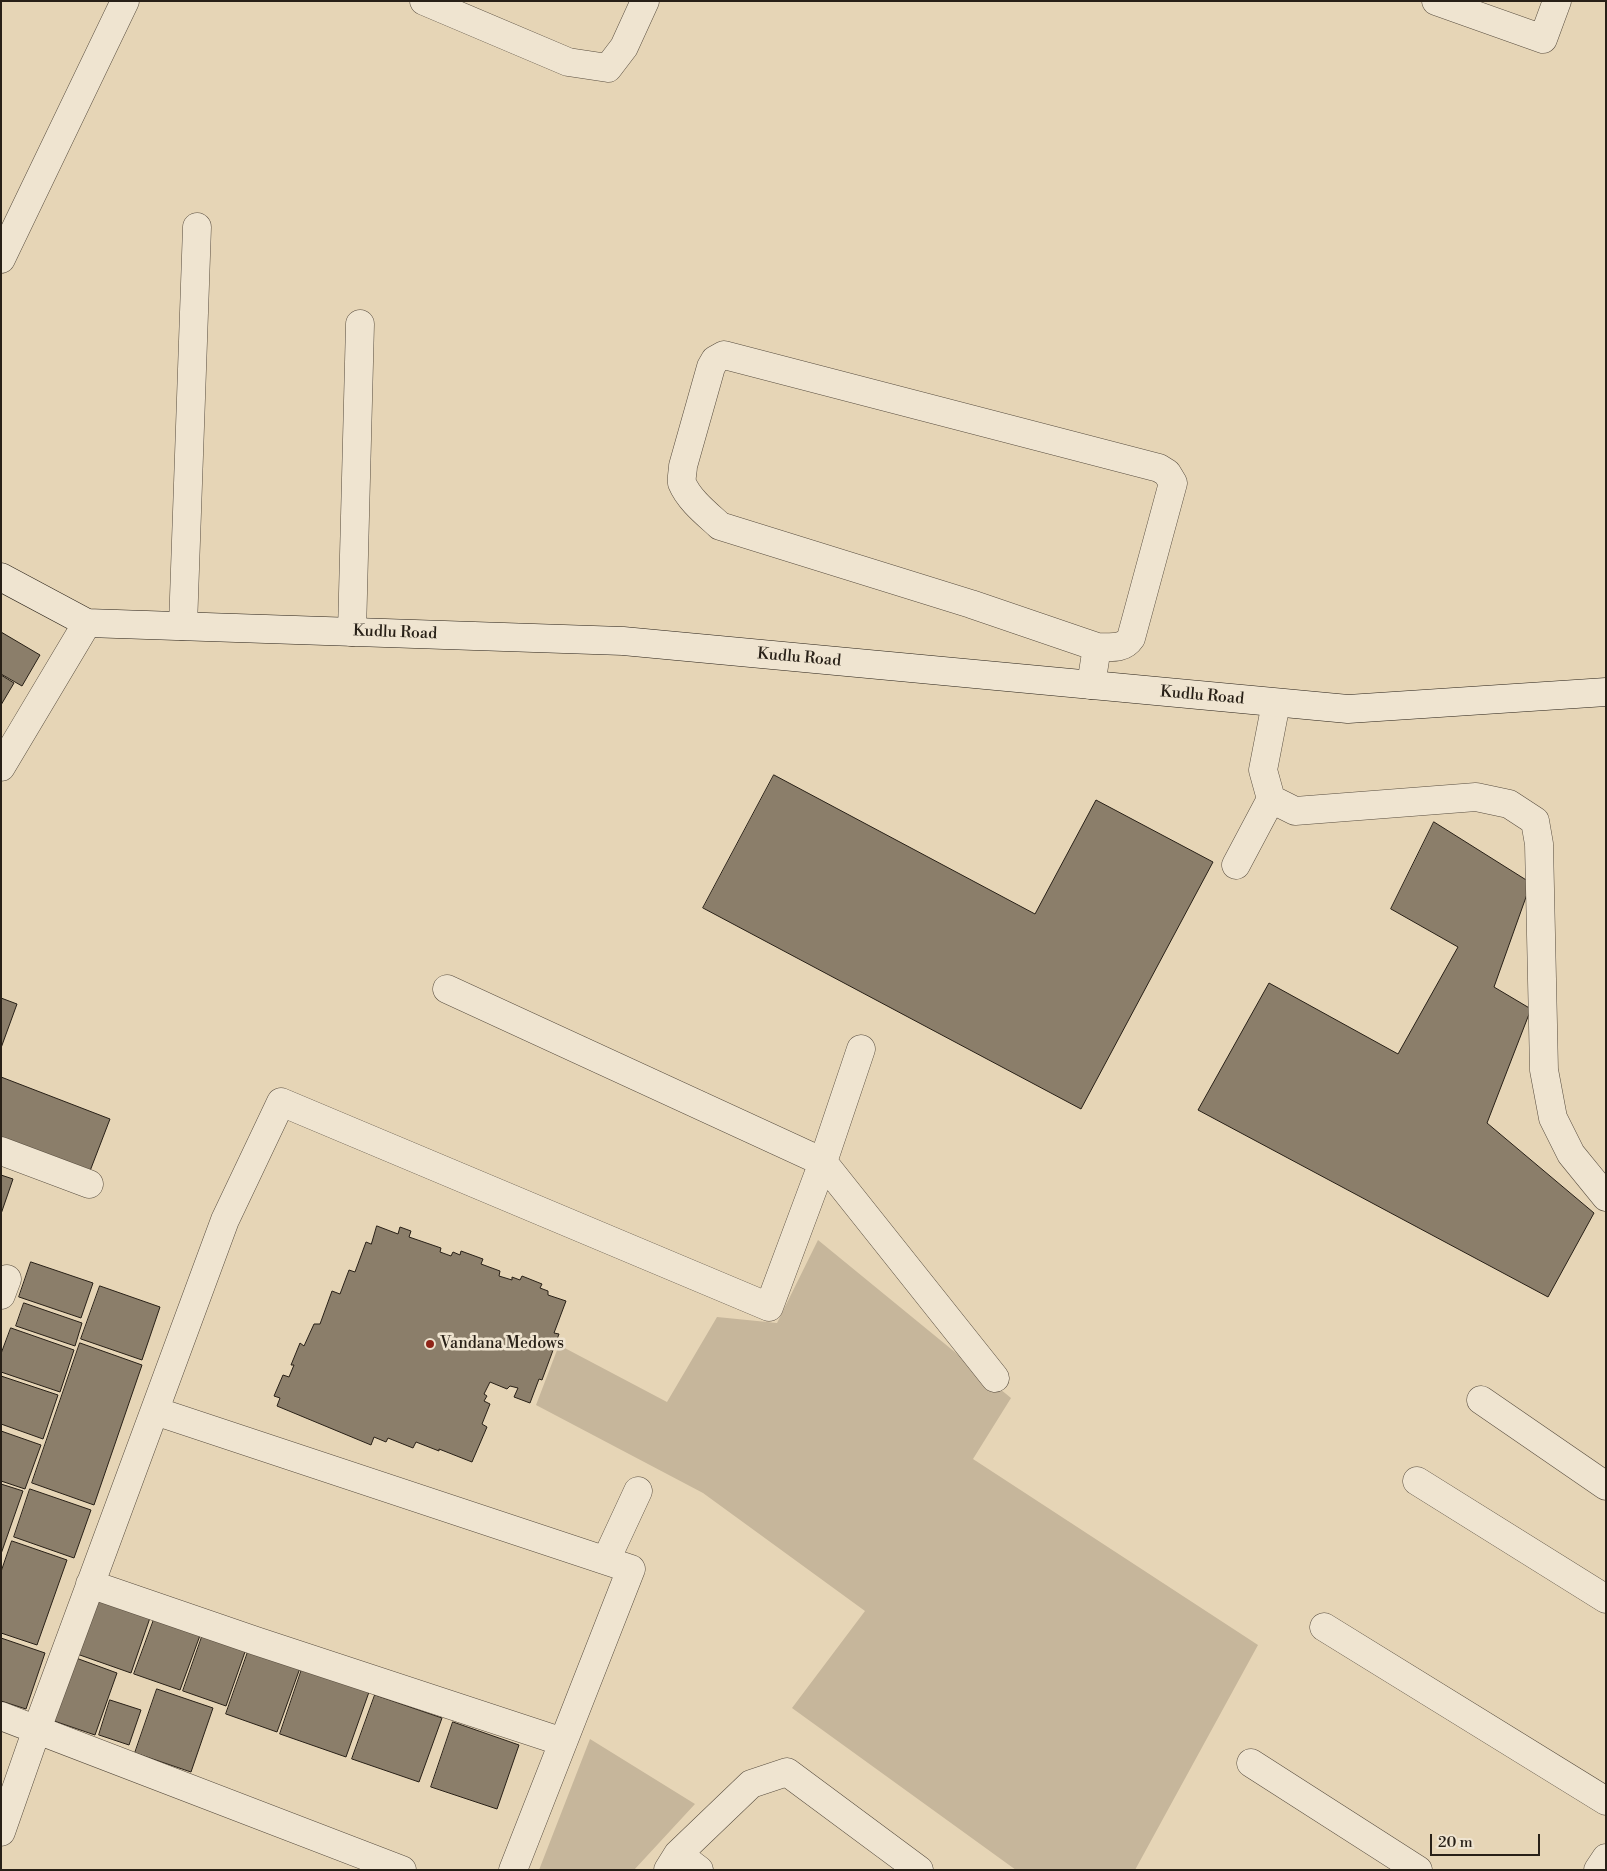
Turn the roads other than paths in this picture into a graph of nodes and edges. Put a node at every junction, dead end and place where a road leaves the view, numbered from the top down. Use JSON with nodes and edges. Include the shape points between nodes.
{"nodes":[{"id":1,"x":125,"y":1,"type":"edge"},
{"id":2,"x":424,"y":1,"type":"edge"},
{"id":3,"x":644,"y":1,"type":"edge"},
{"id":4,"x":1436,"y":1,"type":"edge"},
{"id":5,"x":1557,"y":1,"type":"edge"},
{"id":6,"x":197,"y":227,"type":"dead end"},
{"id":7,"x":1,"y":258,"type":"edge"},
{"id":8,"x":360,"y":324,"type":"dead end"},
{"id":9,"x":1,"y":577,"type":"edge"},
{"id":10,"x":87,"y":623,"type":"junction"},
{"id":11,"x":183,"y":626,"type":"junction"},
{"id":12,"x":352,"y":632,"type":"junction"},
{"id":13,"x":1097,"y":647,"type":"junction"},
{"id":14,"x":1091,"y":685,"type":"junction"},
{"id":15,"x":1606,"y":692,"type":"edge"},
{"id":16,"x":1276,"y":703,"type":"junction"},
{"id":17,"x":1,"y":767,"type":"edge"},
{"id":18,"x":1271,"y":799,"type":"junction"},
{"id":19,"x":1236,"y":866,"type":"dead end"},
{"id":20,"x":447,"y":989,"type":"dead end"},
{"id":21,"x":861,"y":1049,"type":"dead end"},
{"id":22,"x":1,"y":1151,"type":"edge"},
{"id":23,"x":823,"y":1162,"type":"junction"},
{"id":24,"x":89,"y":1184,"type":"dead end"},
{"id":25,"x":1606,"y":1197,"type":"edge"},
{"id":26,"x":995,"y":1378,"type":"dead end"},
{"id":27,"x":1481,"y":1400,"type":"dead end"},
{"id":28,"x":155,"y":1411,"type":"junction"},
{"id":29,"x":1417,"y":1481,"type":"dead end"},
{"id":30,"x":1606,"y":1486,"type":"edge"},
{"id":31,"x":638,"y":1491,"type":"dead end"},
{"id":32,"x":606,"y":1560,"type":"junction"},
{"id":33,"x":90,"y":1584,"type":"junction"},
{"id":34,"x":1606,"y":1599,"type":"edge"},
{"id":35,"x":1324,"y":1627,"type":"dead end"},
{"id":36,"x":1,"y":1716,"type":"edge"},
{"id":37,"x":37,"y":1729,"type":"junction"},
{"id":38,"x":563,"y":1742,"type":"junction"},
{"id":39,"x":1252,"y":1763,"type":"dead end"},
{"id":40,"x":1606,"y":1801,"type":"edge"},
{"id":41,"x":1,"y":1832,"type":"edge"},
{"id":42,"x":1606,"y":1858,"type":"edge"},
{"id":43,"x":682,"y":1865,"type":"edge"},
{"id":44,"x":402,"y":1870,"type":"edge"},
{"id":45,"x":513,"y":1870,"type":"edge"},
{"id":46,"x":919,"y":1870,"type":"edge"},
{"id":47,"x":1418,"y":1870,"type":"edge"},
{"id":48,"x":1598,"y":1870,"type":"edge"}],
"edges":[{"from":1,"to":7,"type":"street"},
{"from":2,"to":3,"type":"street","via":[[568,62],[608,68],[624,46]]},
{"from":4,"to":5,"type":"street","via":[[1544,39]]},
{"from":6,"to":11,"type":"street"},
{"from":8,"to":12,"type":"street"},
{"from":9,"to":10,"type":"street","name":"Kudlu Road"},
{"from":10,"to":11,"type":"street","name":"Kudlu Road"},
{"from":10,"to":17,"type":"street"},
{"from":11,"to":12,"type":"street","name":"Kudlu Road"},
{"from":12,"to":14,"type":"street","name":"Kudlu Road","via":[[623,641]]},
{"from":13,"to":13,"type":"street","via":[[1122,647],[1131,638],[1173,483],[1167,473],[1160,468],[724,355],[715,360],[683,466],[682,482],[720,526]]},
{"from":13,"to":14,"type":"street"},
{"from":14,"to":16,"type":"street","name":"Kudlu Road"},
{"from":15,"to":16,"type":"street","name":"Kudlu Road","via":[[1348,710]]},
{"from":16,"to":18,"type":"street","via":[[1263,770]]},
{"from":18,"to":19,"type":"street"},
{"from":18,"to":25,"type":"street","via":[[1295,811],[1476,797],[1509,804],[1536,821],[1540,844],[1544,1070],[1552,1118],[1571,1154]]},
{"from":20,"to":23,"type":"street"},
{"from":21,"to":23,"type":"street"},
{"from":22,"to":24,"type":"street"},
{"from":23,"to":26,"type":"street"},
{"from":23,"to":28,"type":"street","via":[[769,1307],[281,1102],[225,1220]]},
{"from":27,"to":30,"type":"street"},
{"from":28,"to":32,"type":"street"},
{"from":28,"to":33,"type":"street"},
{"from":29,"to":34,"type":"street"},
{"from":31,"to":32,"type":"street"},
{"from":32,"to":38,"type":"street","via":[[631,1569]]},
{"from":33,"to":37,"type":"street"},
{"from":33,"to":38,"type":"street"},
{"from":35,"to":40,"type":"street"},
{"from":36,"to":37,"type":"street"},
{"from":37,"to":41,"type":"street"},
{"from":37,"to":44,"type":"street"},
{"from":38,"to":45,"type":"street"},
{"from":39,"to":47,"type":"street"},
{"from":42,"to":48,"type":"street"},
{"from":43,"to":46,"type":"street","via":[[751,1784],[787,1772]]}]}
